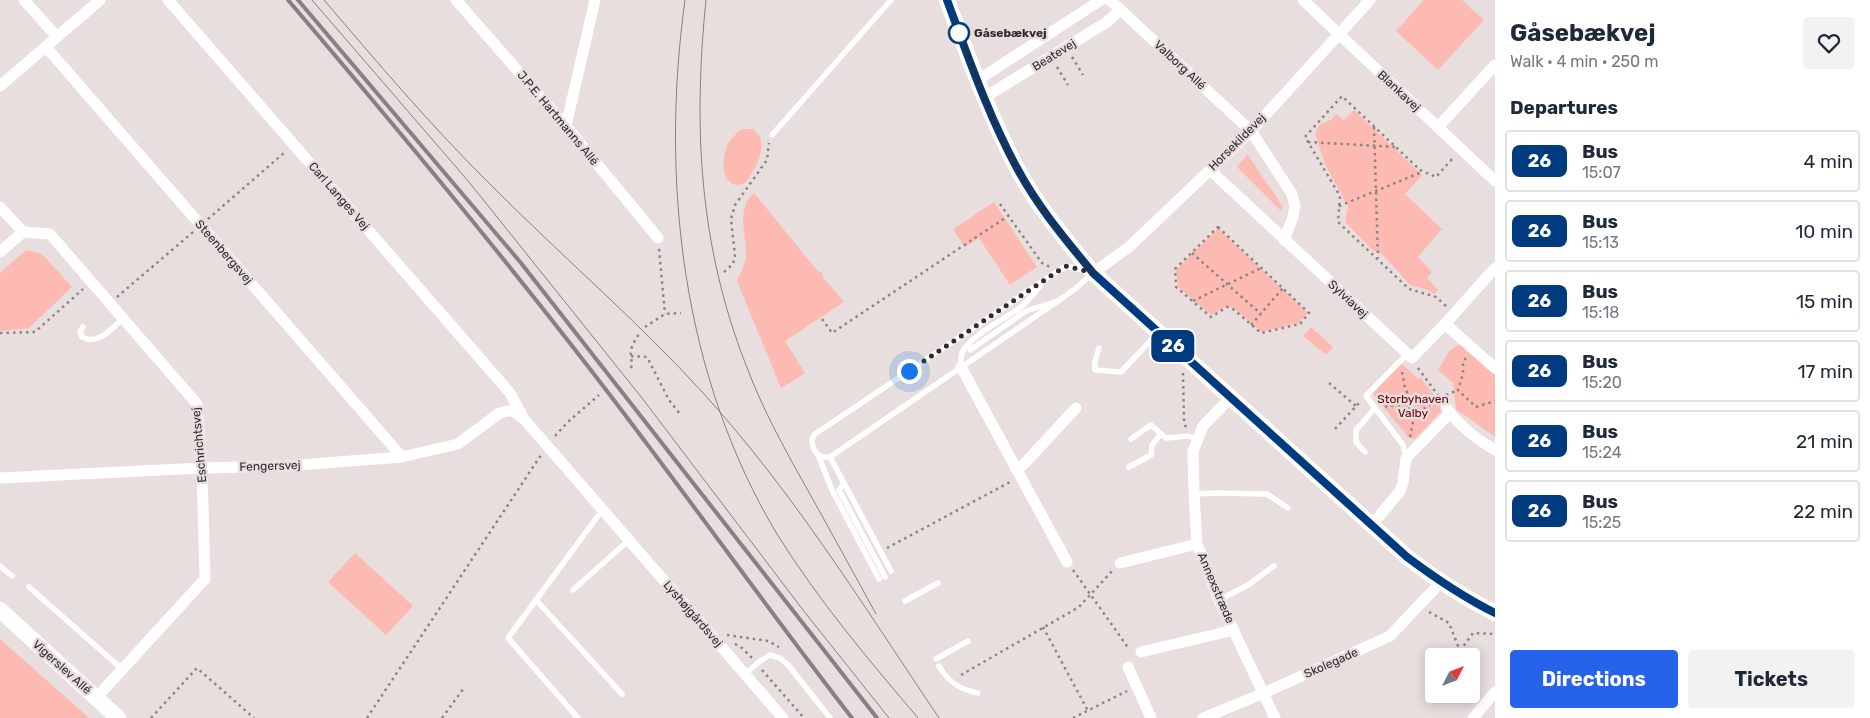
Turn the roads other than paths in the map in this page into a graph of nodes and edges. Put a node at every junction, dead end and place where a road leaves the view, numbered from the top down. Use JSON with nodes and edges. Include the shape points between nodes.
{"nodes":[{"id":1,"x":24,"y":0,"type":"edge"},
{"id":2,"x":100,"y":0,"type":"edge"},
{"id":3,"x":168,"y":0,"type":"edge"},
{"id":4,"x":456,"y":0,"type":"edge"},
{"id":5,"x":595,"y":0,"type":"edge"},
{"id":6,"x":891,"y":0,"type":"edge"},
{"id":7,"x":947,"y":0,"type":"edge"},
{"id":8,"x":1101,"y":0,"type":"edge"},
{"id":9,"x":1303,"y":0,"type":"edge"},
{"id":10,"x":1370,"y":0,"type":"edge"},
{"id":11,"x":1116,"y":4,"type":"edge"},
{"id":12,"x":1339,"y":34,"type":"junction"},
{"id":13,"x":57,"y":37,"type":"junction"},
{"id":14,"x":46,"y":47,"type":"junction"},
{"id":15,"x":1495,"y":65,"type":"edge"},
{"id":16,"x":978,"y":80,"type":"junction"},
{"id":17,"x":0,"y":86,"type":"edge"},
{"id":18,"x":985,"y":97,"type":"junction"},
{"id":19,"x":566,"y":126,"type":"junction"},
{"id":20,"x":1438,"y":127,"type":"junction"},
{"id":21,"x":1250,"y":131,"type":"junction"},
{"id":22,"x":772,"y":135,"type":"road end"},
{"id":23,"x":1210,"y":170,"type":"junction"},
{"id":24,"x":1495,"y":181,"type":"edge"},
{"id":25,"x":0,"y":207,"type":"edge"},
{"id":26,"x":23,"y":232,"type":"junction"},
{"id":27,"x":658,"y":238,"type":"road end"},
{"id":28,"x":1284,"y":240,"type":"junction"},
{"id":29,"x":0,"y":252,"type":"edge"},
{"id":30,"x":1495,"y":268,"type":"edge"},
{"id":31,"x":1093,"y":273,"type":"junction"},
{"id":32,"x":1044,"y":280,"type":"junction"},
{"id":33,"x":1058,"y":301,"type":"junction"},
{"id":34,"x":123,"y":318,"type":"junction"},
{"id":35,"x":1445,"y":324,"type":"junction"},
{"id":36,"x":83,"y":327,"type":"dead end"},
{"id":37,"x":1158,"y":332,"type":"junction"},
{"id":38,"x":1100,"y":348,"type":"dead end"},
{"id":39,"x":970,"y":350,"type":"dead end"},
{"id":40,"x":1406,"y":358,"type":"junction"},
{"id":41,"x":961,"y":364,"type":"junction"},
{"id":42,"x":1495,"y":368,"type":"edge"},
{"id":43,"x":510,"y":393,"type":"joint"},
{"id":44,"x":1230,"y":398,"type":"junction"},
{"id":45,"x":1076,"y":408,"type":"dead end"},
{"id":46,"x":1377,"y":410,"type":"junction"},
{"id":47,"x":524,"y":419,"type":"junction"},
{"id":48,"x":1161,"y":434,"type":"junction"},
{"id":49,"x":1193,"y":437,"type":"junction"},
{"id":50,"x":1132,"y":439,"type":"dead end"},
{"id":51,"x":1495,"y":450,"type":"edge"},
{"id":52,"x":1365,"y":452,"type":"dead end"},
{"id":53,"x":818,"y":456,"type":"junction"},
{"id":54,"x":402,"y":457,"type":"junction"},
{"id":55,"x":830,"y":457,"type":"junction"},
{"id":56,"x":1406,"y":458,"type":"junction"},
{"id":57,"x":1129,"y":467,"type":"dead end"},
{"id":58,"x":202,"y":468,"type":"junction"},
{"id":59,"x":1018,"y":472,"type":"junction"},
{"id":60,"x":0,"y":478,"type":"edge"},
{"id":61,"x":844,"y":483,"type":"junction"},
{"id":62,"x":1194,"y":494,"type":"junction"},
{"id":63,"x":1288,"y":508,"type":"dead end"},
{"id":64,"x":603,"y":509,"type":"junction"},
{"id":65,"x":1371,"y":526,"type":"junction"},
{"id":66,"x":629,"y":540,"type":"junction"},
{"id":67,"x":1197,"y":544,"type":"junction"},
{"id":68,"x":1067,"y":562,"type":"road end"},
{"id":69,"x":1120,"y":562,"type":"road end"},
{"id":70,"x":0,"y":566,"type":"edge"},
{"id":71,"x":1274,"y":566,"type":"dead end"},
{"id":72,"x":891,"y":571,"type":"dead end"},
{"id":73,"x":12,"y":576,"type":"dead end"},
{"id":74,"x":1441,"y":582,"type":"junction"},
{"id":75,"x":938,"y":584,"type":"dead end"},
{"id":76,"x":29,"y":587,"type":"dead end"},
{"id":77,"x":573,"y":590,"type":"dead end"},
{"id":78,"x":536,"y":600,"type":"junction"},
{"id":79,"x":1219,"y":600,"type":"junction"},
{"id":80,"x":905,"y":601,"type":"dead end"},
{"id":81,"x":2,"y":612,"type":"edge"},
{"id":82,"x":1495,"y":613,"type":"edge"},
{"id":83,"x":1234,"y":630,"type":"junction"},
{"id":84,"x":968,"y":641,"type":"dead end"},
{"id":85,"x":1141,"y":652,"type":"road end"},
{"id":86,"x":936,"y":659,"type":"dead end"},
{"id":87,"x":939,"y":666,"type":"dead end"},
{"id":88,"x":1128,"y":668,"type":"dead end"},
{"id":89,"x":122,"y":669,"type":"junction"},
{"id":90,"x":745,"y":674,"type":"junction"},
{"id":91,"x":1495,"y":692,"type":"edge"},
{"id":92,"x":978,"y":693,"type":"dead end"},
{"id":93,"x":1264,"y":693,"type":"junction"},
{"id":94,"x":622,"y":694,"type":"dead end"},
{"id":95,"x":96,"y":698,"type":"junction"},
{"id":96,"x":118,"y":718,"type":"edge"},
{"id":97,"x":578,"y":718,"type":"edge"},
{"id":98,"x":782,"y":718,"type":"edge"},
{"id":99,"x":830,"y":718,"type":"edge"},
{"id":100,"x":1151,"y":718,"type":"edge"},
{"id":101,"x":1203,"y":718,"type":"edge"},
{"id":102,"x":1275,"y":718,"type":"edge"},
{"id":103,"x":1473,"y":718,"type":"edge"}],
"edges":[{"from":1,"to":13,"type":"street"},
{"from":2,"to":13,"type":"street"},
{"from":3,"to":43,"type":"street","name":"Carl Langes Vej"},
{"from":4,"to":19,"type":"street","name":"J.P.E. Hartmanns Allé"},
{"from":5,"to":19,"type":"street"},
{"from":6,"to":22,"type":"lane"},
{"from":7,"to":16,"type":"street"},
{"from":8,"to":16,"type":"street","name":"Beatevej"},
{"from":9,"to":12,"type":"street","name":"Blankavej"},
{"from":10,"to":12,"type":"street","name":"Horsekildevej"},
{"from":11,"to":18,"type":"street","name":"Beatevej","via":[[1107,22]]},
{"from":11,"to":21,"type":"street","name":"Valborg Allé"},
{"from":12,"to":20,"type":"street","name":"Blankavej"},
{"from":12,"to":21,"type":"street","name":"Horsekildevej"},
{"from":13,"to":14,"type":"street"},
{"from":14,"to":17,"type":"street"},
{"from":14,"to":54,"type":"street","name":"Steenbergsvej"},
{"from":15,"to":20,"type":"street"},
{"from":16,"to":18,"type":"street"},
{"from":18,"to":31,"type":"street","via":[[1030,191]]},
{"from":19,"to":27,"type":"street","name":"J.P.E. Hartmanns Allé"},
{"from":20,"to":24,"type":"street","name":"Blankavej"},
{"from":21,"to":23,"type":"street","name":"Horsekildevej"},
{"from":21,"to":28,"type":"street","via":[[1292,194],[1295,206]]},
{"from":23,"to":28,"type":"street","name":"Sylviavej"},
{"from":23,"to":31,"type":"street","name":"Horsekildevej","via":[[1129,247]]},
{"from":25,"to":26,"type":"street"},
{"from":26,"to":29,"type":"street"},
{"from":26,"to":34,"type":"street","name":"Eschrichtsvej","via":[[50,234]]},
{"from":28,"to":40,"type":"street","name":"Sylviavej"},
{"from":30,"to":35,"type":"street"},
{"from":31,"to":32,"type":"lane","via":[[1067,266]]},
{"from":31,"to":33,"type":"lane"},
{"from":31,"to":37,"type":"street"},
{"from":32,"to":41,"type":"lane","via":[[1022,306],[964,347]]},
{"from":32,"to":53,"type":"lane","via":[[816,434],[812,446]]},
{"from":33,"to":39,"type":"lane","via":[[1026,311]]},
{"from":33,"to":41,"type":"lane"},
{"from":34,"to":36,"type":"lane","via":[[99,338],[88,340],[82,337]]},
{"from":34,"to":58,"type":"street","name":"Eschrichtsvej","via":[[197,404]]},
{"from":35,"to":40,"type":"street"},
{"from":35,"to":42,"type":"street"},
{"from":37,"to":38,"type":"lane","via":[[1121,372],[1095,370]]},
{"from":37,"to":44,"type":"street"},
{"from":40,"to":46,"type":"lane","via":[[1366,396]]},
{"from":41,"to":55,"type":"lane"},
{"from":41,"to":59,"type":"street"},
{"from":43,"to":47,"type":"street","name":"Lyshøjgårdsvej"},
{"from":44,"to":49,"type":"street","name":"Annexstræde"},
{"from":44,"to":65,"type":"street"},
{"from":45,"to":59,"type":"street"},
{"from":46,"to":52,"type":"lane","via":[[1356,430],[1356,442]]},
{"from":46,"to":56,"type":"lane","via":[[1403,445]]},
{"from":47,"to":54,"type":"street","name":"Fengersvej","via":[[516,412],[506,410],[458,444]]},
{"from":47,"to":64,"type":"street","name":"Lyshøjgårdsvej"},
{"from":48,"to":49,"type":"lane","via":[[1166,438]]},
{"from":48,"to":50,"type":"lane","via":[[1151,425]]},
{"from":48,"to":57,"type":"lane","via":[[1152,444],[1151,455]]},
{"from":49,"to":62,"type":"street","name":"Annexstræde"},
{"from":51,"to":56,"type":"street","via":[[1472,435],[1448,410]]},
{"from":53,"to":55,"type":"lane"},
{"from":53,"to":61,"type":"lane","via":[[833,492],[882,578],[838,490]]},
{"from":54,"to":58,"type":"street","name":"Fengersvej","via":[[287,466]]},
{"from":55,"to":61,"type":"lane"},
{"from":56,"to":65,"type":"street","via":[[1400,491]]},
{"from":58,"to":60,"type":"street","name":"Fengersvej"},
{"from":58,"to":89,"type":"street","name":"Eschrichtsvej","via":[[204,579]]},
{"from":59,"to":68,"type":"street"},
{"from":61,"to":72,"type":"lane"},
{"from":62,"to":63,"type":"lane","via":[[1267,494]]},
{"from":62,"to":67,"type":"street","name":"Annexstræde"},
{"from":64,"to":66,"type":"street","name":"Lyshøjgårdsvej"},
{"from":64,"to":78,"type":"lane"},
{"from":65,"to":74,"type":"street"},
{"from":66,"to":77,"type":"lane"},
{"from":66,"to":90,"type":"street","name":"Lyshøjgårdsvej"},
{"from":67,"to":69,"type":"street"},
{"from":67,"to":79,"type":"street","name":"Annexstræde"},
{"from":70,"to":73,"type":"lane"},
{"from":71,"to":79,"type":"lane"},
{"from":74,"to":82,"type":"street"},
{"from":74,"to":93,"type":"street","name":"Skolegade","via":[[1390,636]]},
{"from":75,"to":80,"type":"lane"},
{"from":76,"to":89,"type":"lane"},
{"from":78,"to":94,"type":"lane"},
{"from":78,"to":97,"type":"lane","via":[[508,638]]},
{"from":79,"to":83,"type":"street","name":"Annexstræde"},
{"from":81,"to":95,"type":"street","name":"Vigerslev Allé"},
{"from":83,"to":85,"type":"street"},
{"from":83,"to":93,"type":"street","name":"Annexstræde"},
{"from":84,"to":86,"type":"lane"},
{"from":87,"to":92,"type":"lane","via":[[947,679],[968,692]]},
{"from":88,"to":100,"type":"street"},
{"from":89,"to":95,"type":"street","name":"Eschrichtsvej"},
{"from":90,"to":98,"type":"street","name":"Lyshøjgårdsvej"},
{"from":90,"to":99,"type":"lane","via":[[770,656],[780,658]]},
{"from":91,"to":103,"type":"street"},
{"from":93,"to":101,"type":"street","name":"Skolegade"},
{"from":93,"to":102,"type":"street","name":"Annexstræde"},
{"from":95,"to":96,"type":"street","name":"Vigerslev Allé"}]}
